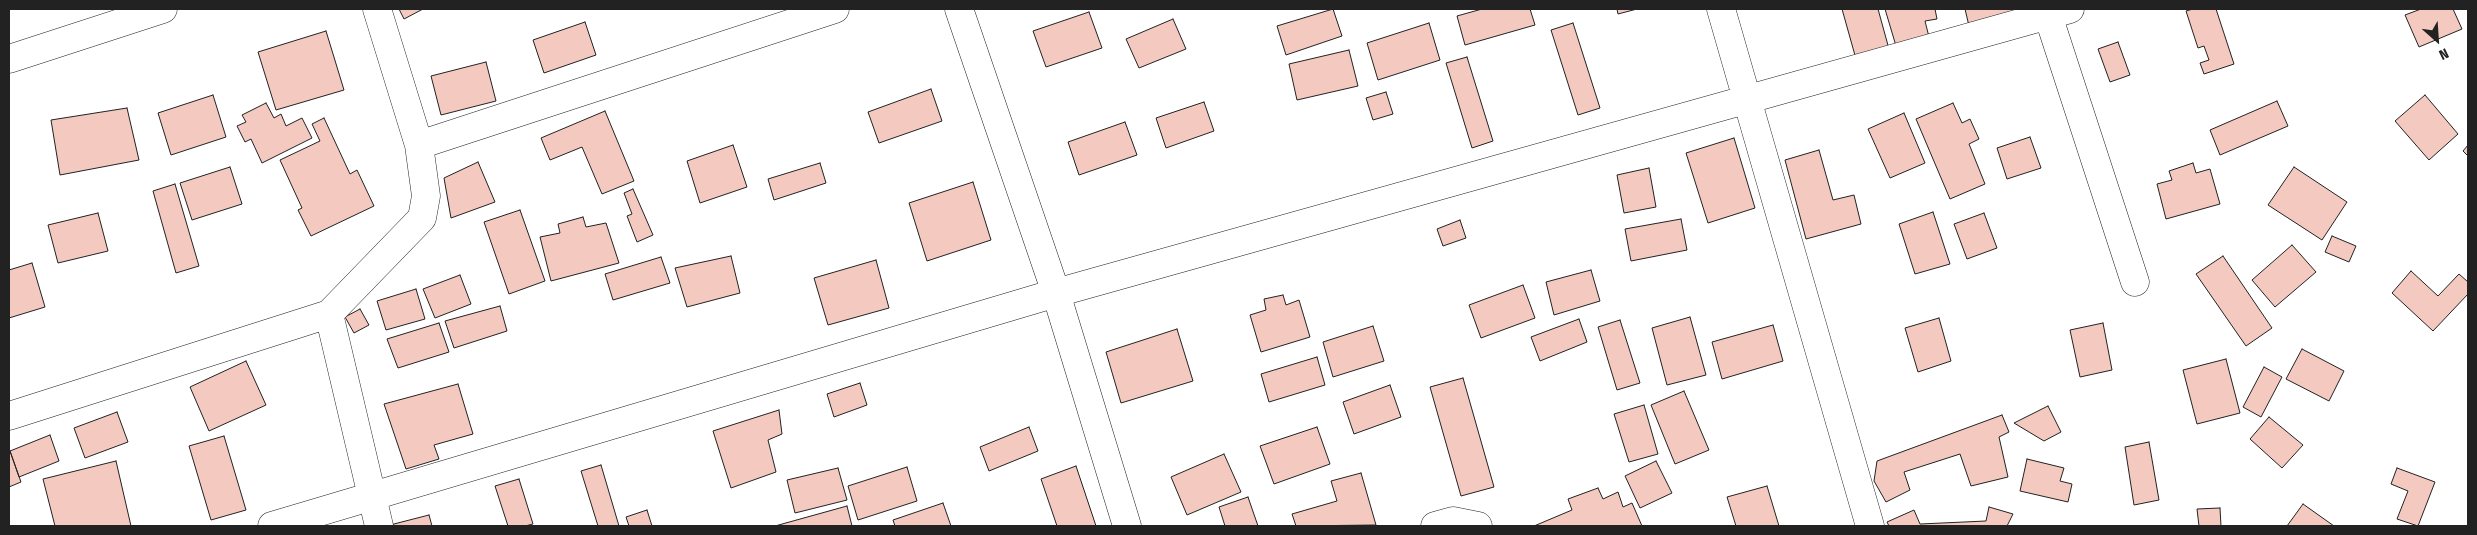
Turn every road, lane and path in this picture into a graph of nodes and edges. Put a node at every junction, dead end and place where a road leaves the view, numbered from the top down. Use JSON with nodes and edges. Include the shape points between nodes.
{"nodes":[{"id":1,"x":163,"y":9,"type":"edge"},
{"id":2,"x":377,"y":9,"type":"edge"},
{"id":3,"x":835,"y":9,"type":"edge"},
{"id":4,"x":959,"y":9,"type":"edge"},
{"id":5,"x":1721,"y":9,"type":"edge"},
{"id":6,"x":2054,"y":11,"type":"edge"},
{"id":7,"x":9,"y":60,"type":"edge"},
{"id":8,"x":1747,"y":99,"type":"junction"},
{"id":9,"x":419,"y":145,"type":"junction"},
{"id":10,"x":2135,"y":282,"type":"dead end"},
{"id":11,"x":1056,"y":293,"type":"junction"},
{"id":12,"x":329,"y":314,"type":"junction"},
{"id":13,"x":9,"y":416,"type":"edge"},
{"id":14,"x":372,"y":498,"type":"junction"},
{"id":15,"x":272,"y":526,"type":"edge"},
{"id":16,"x":379,"y":526,"type":"edge"},
{"id":17,"x":1127,"y":526,"type":"edge"},
{"id":18,"x":1435,"y":526,"type":"edge"},
{"id":19,"x":1478,"y":526,"type":"edge"},
{"id":20,"x":1870,"y":526,"type":"edge"}],
"edges":[{"from":1,"to":7,"type":"street"},
{"from":2,"to":9,"type":"street"},
{"from":3,"to":9,"type":"street"},
{"from":4,"to":11,"type":"street"},
{"from":5,"to":8,"type":"street"},
{"from":6,"to":8,"type":"street"},
{"from":6,"to":10,"type":"street"},
{"from":8,"to":11,"type":"street"},
{"from":8,"to":20,"type":"street"},
{"from":9,"to":12,"type":"street","via":[[426,196],[422,218]]},
{"from":11,"to":14,"type":"street"},
{"from":11,"to":17,"type":"street"},
{"from":12,"to":13,"type":"street"},
{"from":12,"to":14,"type":"street"},
{"from":14,"to":15,"type":"street"},
{"from":14,"to":16,"type":"street"},
{"from":18,"to":19,"type":"street","via":[[1453,521]]}]}
